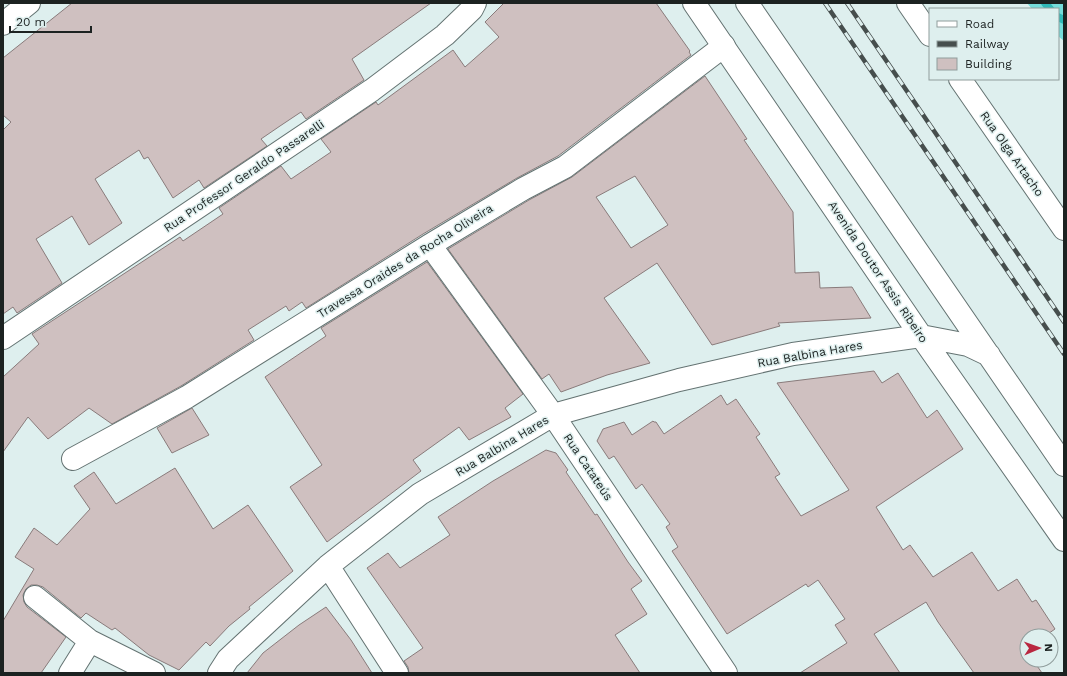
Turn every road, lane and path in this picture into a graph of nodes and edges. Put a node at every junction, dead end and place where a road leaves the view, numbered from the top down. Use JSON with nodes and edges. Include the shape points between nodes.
{"nodes":[{"id":1,"x":29,"y":3,"type":"edge"},
{"id":2,"x":475,"y":3,"type":"edge"},
{"id":3,"x":694,"y":3,"type":"edge"},
{"id":4,"x":747,"y":3,"type":"edge"},
{"id":5,"x":908,"y":3,"type":"edge"},
{"id":6,"x":3,"y":24,"type":"edge"},
{"id":7,"x":929,"y":34,"type":"edge"},
{"id":8,"x":724,"y":46,"type":"junction"},
{"id":9,"x":961,"y":80,"type":"edge"},
{"id":10,"x":1064,"y":229,"type":"edge"},
{"id":11,"x":430,"y":245,"type":"junction"},
{"id":12,"x":921,"y":336,"type":"junction"},
{"id":13,"x":3,"y":338,"type":"edge"},
{"id":14,"x":989,"y":355,"type":"junction"},
{"id":15,"x":553,"y":415,"type":"junction"},
{"id":16,"x":73,"y":459,"type":"dead end"},
{"id":17,"x":1064,"y":465,"type":"edge"},
{"id":18,"x":1064,"y":540,"type":"edge"},
{"id":19,"x":328,"y":566,"type":"junction"},
{"id":20,"x":35,"y":597,"type":"dead end"},
{"id":21,"x":90,"y":641,"type":"junction"},
{"id":22,"x":70,"y":673,"type":"edge"},
{"id":23,"x":154,"y":673,"type":"edge"},
{"id":24,"x":219,"y":673,"type":"edge"},
{"id":25,"x":397,"y":673,"type":"edge"},
{"id":26,"x":726,"y":673,"type":"edge"}],
"edges":[{"from":1,"to":6,"type":"street"},
{"from":2,"to":13,"type":"street","name":"Rua Professor Geraldo Passarelli","via":[[445,35],[372,90]]},
{"from":3,"to":8,"type":"street","name":"Avenida Doutor Assis Ribeiro"},
{"from":4,"to":14,"type":"street"},
{"from":5,"to":7,"type":"street"},
{"from":8,"to":11,"type":"street","name":"Travessa Oraides da Rocha Oliveira","via":[[565,167]]},
{"from":8,"to":12,"type":"street","name":"Avenida Doutor Assis Ribeiro"},
{"from":9,"to":10,"type":"street","name":"Rua Olga Artacho"},
{"from":11,"to":15,"type":"street","name":"Rua Catateús"},
{"from":11,"to":16,"type":"street","name":"Travessa Oraides da Rocha Oliveira","via":[[187,397]]},
{"from":12,"to":14,"type":"street","name":"Rua Balbina Hares","via":[[968,345]]},
{"from":12,"to":15,"type":"street","name":"Rua Balbina Hares","via":[[793,354],[679,380]]},
{"from":12,"to":18,"type":"street","name":"Avenida Doutor Assis Ribeiro"},
{"from":14,"to":17,"type":"street"},
{"from":15,"to":19,"type":"street","name":"Rua Balbina Hares","via":[[420,494]]},
{"from":15,"to":26,"type":"street","name":"Rua Catateús"},
{"from":19,"to":24,"type":"street","name":"Rua Balbina Hares","via":[[228,659]]},
{"from":19,"to":25,"type":"street"},
{"from":20,"to":21,"type":"street"},
{"from":21,"to":22,"type":"street"},
{"from":21,"to":23,"type":"street"}]}
